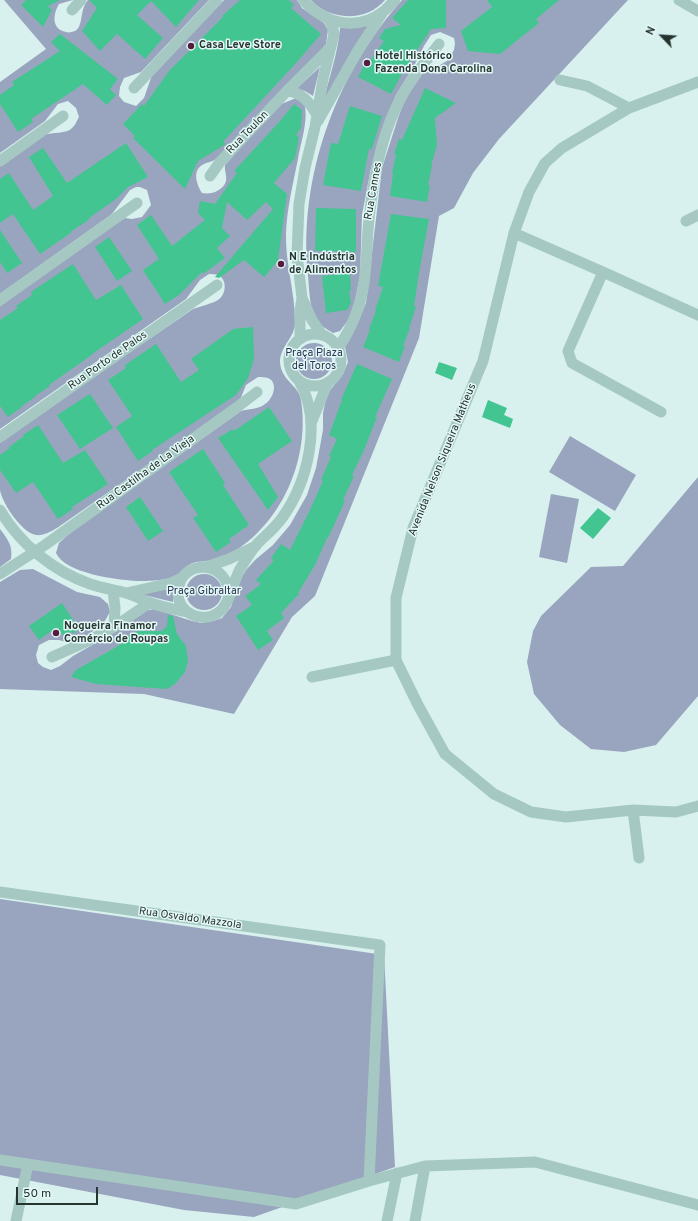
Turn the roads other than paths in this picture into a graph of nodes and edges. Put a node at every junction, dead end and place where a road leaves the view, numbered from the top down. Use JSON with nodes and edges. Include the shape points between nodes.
{"nodes":[{"id":1,"x":81,"y":0,"type":"edge"},
{"id":2,"x":217,"y":0,"type":"edge"},
{"id":3,"x":303,"y":0,"type":"edge"},
{"id":4,"x":395,"y":0,"type":"edge"},
{"id":5,"x":679,"y":0,"type":"edge"},
{"id":6,"x":72,"y":10,"type":"dead end"},
{"id":7,"x":698,"y":11,"type":"edge"},
{"id":8,"x":383,"y":12,"type":"junction"},
{"id":9,"x":329,"y":20,"type":"junction"},
{"id":10,"x":439,"y":44,"type":"dead end"},
{"id":11,"x":331,"y":47,"type":"junction"},
{"id":12,"x":560,"y":80,"type":"dead end"},
{"id":13,"x":698,"y":82,"type":"edge"},
{"id":14,"x":134,"y":88,"type":"dead end"},
{"id":15,"x":287,"y":91,"type":"junction"},
{"id":16,"x":629,"y":108,"type":"junction"},
{"id":17,"x":317,"y":115,"type":"junction"},
{"id":18,"x":63,"y":116,"type":"dead end"},
{"id":19,"x":315,"y":126,"type":"junction"},
{"id":20,"x":0,"y":161,"type":"edge"},
{"id":21,"x":210,"y":176,"type":"dead end"},
{"id":22,"x":137,"y":203,"type":"dead end"},
{"id":23,"x":698,"y":215,"type":"edge"},
{"id":24,"x":686,"y":221,"type":"dead end"},
{"id":25,"x":514,"y":233,"type":"junction"},
{"id":26,"x":603,"y":272,"type":"junction"},
{"id":27,"x":216,"y":285,"type":"dead end"},
{"id":28,"x":302,"y":298,"type":"junction"},
{"id":29,"x":0,"y":300,"type":"edge"},
{"id":30,"x":698,"y":315,"type":"edge"},
{"id":31,"x":322,"y":335,"type":"junction"},
{"id":32,"x":300,"y":339,"type":"junction"},
{"id":33,"x":338,"y":348,"type":"junction"},
{"id":34,"x":299,"y":381,"type":"junction"},
{"id":35,"x":328,"y":382,"type":"junction"},
{"id":36,"x":257,"y":392,"type":"dead end"},
{"id":37,"x":661,"y":412,"type":"dead end"},
{"id":38,"x":311,"y":421,"type":"junction"},
{"id":39,"x":0,"y":437,"type":"edge"},
{"id":40,"x":0,"y":510,"type":"edge"},
{"id":41,"x":256,"y":545,"type":"junction"},
{"id":42,"x":34,"y":551,"type":"junction"},
{"id":43,"x":206,"y":567,"type":"junction"},
{"id":44,"x":0,"y":574,"type":"edge"},
{"id":45,"x":182,"y":578,"type":"junction"},
{"id":46,"x":113,"y":590,"type":"junction"},
{"id":47,"x":126,"y":593,"type":"junction"},
{"id":48,"x":228,"y":598,"type":"junction"},
{"id":49,"x":149,"y":602,"type":"junction"},
{"id":50,"x":187,"y":612,"type":"junction"},
{"id":51,"x":114,"y":627,"type":"junction"},
{"id":52,"x":52,"y":657,"type":"dead end"},
{"id":53,"x":396,"y":660,"type":"junction"},
{"id":54,"x":312,"y":678,"type":"dead end"},
{"id":55,"x":698,"y":806,"type":"edge"},
{"id":56,"x":633,"y":810,"type":"junction"},
{"id":57,"x":639,"y":858,"type":"dead end"},
{"id":58,"x":0,"y":892,"type":"edge"},
{"id":59,"x":0,"y":1160,"type":"edge"},
{"id":60,"x":28,"y":1164,"type":"junction"},
{"id":61,"x":425,"y":1166,"type":"junction"},
{"id":62,"x":397,"y":1173,"type":"junction"},
{"id":63,"x":369,"y":1181,"type":"junction"},
{"id":64,"x":698,"y":1205,"type":"edge"},
{"id":65,"x":16,"y":1221,"type":"edge"},
{"id":66,"x":387,"y":1221,"type":"edge"},
{"id":67,"x":415,"y":1221,"type":"edge"}],
"edges":[{"from":1,"to":6,"type":"street"},
{"from":2,"to":14,"type":"street"},
{"from":3,"to":9,"type":"street","via":[[314,11]]},
{"from":4,"to":8,"type":"street"},
{"from":5,"to":7,"type":"street"},
{"from":8,"to":9,"type":"street","via":[[357,23]]},
{"from":8,"to":19,"type":"street"},
{"from":9,"to":11,"type":"street","via":[[334,34]]},
{"from":10,"to":33,"type":"street","name":"Rua Cannes","via":[[401,97],[385,140],[373,187],[368,220],[365,276],[360,302],[347,334]]},
{"from":11,"to":15,"type":"street","name":"Rua Toulon"},
{"from":11,"to":17,"type":"street"},
{"from":12,"to":16,"type":"street","via":[[587,86]]},
{"from":13,"to":16,"type":"street","name":"Avenida Nelson Siqueira Matheus"},
{"from":15,"to":17,"type":"street","via":[[302,96]]},
{"from":15,"to":21,"type":"street","name":"Rua Toulon"},
{"from":16,"to":25,"type":"street","name":"Avenida Nelson Siqueira Matheus","via":[[562,148],[545,163],[529,192]]},
{"from":17,"to":19,"type":"street"},
{"from":18,"to":20,"type":"street"},
{"from":19,"to":28,"type":"street","via":[[299,204],[297,255]]},
{"from":22,"to":29,"type":"street"},
{"from":23,"to":24,"type":"street"},
{"from":25,"to":26,"type":"street"},
{"from":25,"to":53,"type":"street","name":"Avenida Nelson Siqueira Matheus","via":[[483,362],[413,528],[396,598]]},
{"from":26,"to":30,"type":"street"},
{"from":26,"to":37,"type":"street","via":[[568,351],[572,363]]},
{"from":27,"to":39,"type":"street","name":"Rua Porto de Palos"},
{"from":28,"to":31,"type":"street"},
{"from":28,"to":32,"type":"street"},
{"from":31,"to":32,"type":"street","via":[[310,334]]},
{"from":31,"to":33,"type":"street"},
{"from":32,"to":34,"type":"street","via":[[291,350],[290,356],[291,370]]},
{"from":33,"to":35,"type":"street","via":[[340,367]]},
{"from":34,"to":35,"type":"street","via":[[313,386]]},
{"from":34,"to":38,"type":"street","via":[[305,391]]},
{"from":35,"to":38,"type":"street"},
{"from":36,"to":42,"type":"street","name":"Rua Castilha de La Vieja"},
{"from":38,"to":41,"type":"street","via":[[312,435],[306,467],[293,502],[269,534]]},
{"from":40,"to":42,"type":"street","via":[[8,523]]},
{"from":41,"to":43,"type":"street"},
{"from":41,"to":48,"type":"street","via":[[240,570]]},
{"from":42,"to":44,"type":"street","name":"Rua Castilha de La Vieja"},
{"from":42,"to":46,"type":"street","via":[[64,573]]},
{"from":43,"to":45,"type":"street","via":[[192,569]]},
{"from":43,"to":48,"type":"street","via":[[212,568],[224,577],[228,583]]},
{"from":45,"to":47,"type":"street"},
{"from":45,"to":50,"type":"street","via":[[178,592],[179,600]]},
{"from":46,"to":47,"type":"street"},
{"from":46,"to":51,"type":"street"},
{"from":47,"to":49,"type":"street"},
{"from":48,"to":50,"type":"street","via":[[220,612],[212,617],[203,618]]},
{"from":49,"to":50,"type":"street"},
{"from":49,"to":51,"type":"street"},
{"from":51,"to":52,"type":"street"},
{"from":53,"to":54,"type":"street"},
{"from":53,"to":56,"type":"street","name":"Avenida Nelson Siqueira Matheus","via":[[446,754],[494,794],[531,812],[566,817]]},
{"from":55,"to":56,"type":"street","name":"Avenida Nelson Siqueira Matheus","via":[[676,812]]},
{"from":56,"to":57,"type":"street"},
{"from":58,"to":63,"type":"street","name":"Rua Osvaldo Mazzola","via":[[380,945]]},
{"from":59,"to":60,"type":"street"},
{"from":60,"to":63,"type":"street","via":[[296,1204]]},
{"from":60,"to":65,"type":"street"},
{"from":61,"to":62,"type":"street"},
{"from":61,"to":64,"type":"street","via":[[535,1162]]},
{"from":61,"to":67,"type":"street"},
{"from":62,"to":63,"type":"street"},
{"from":62,"to":66,"type":"street"}]}
